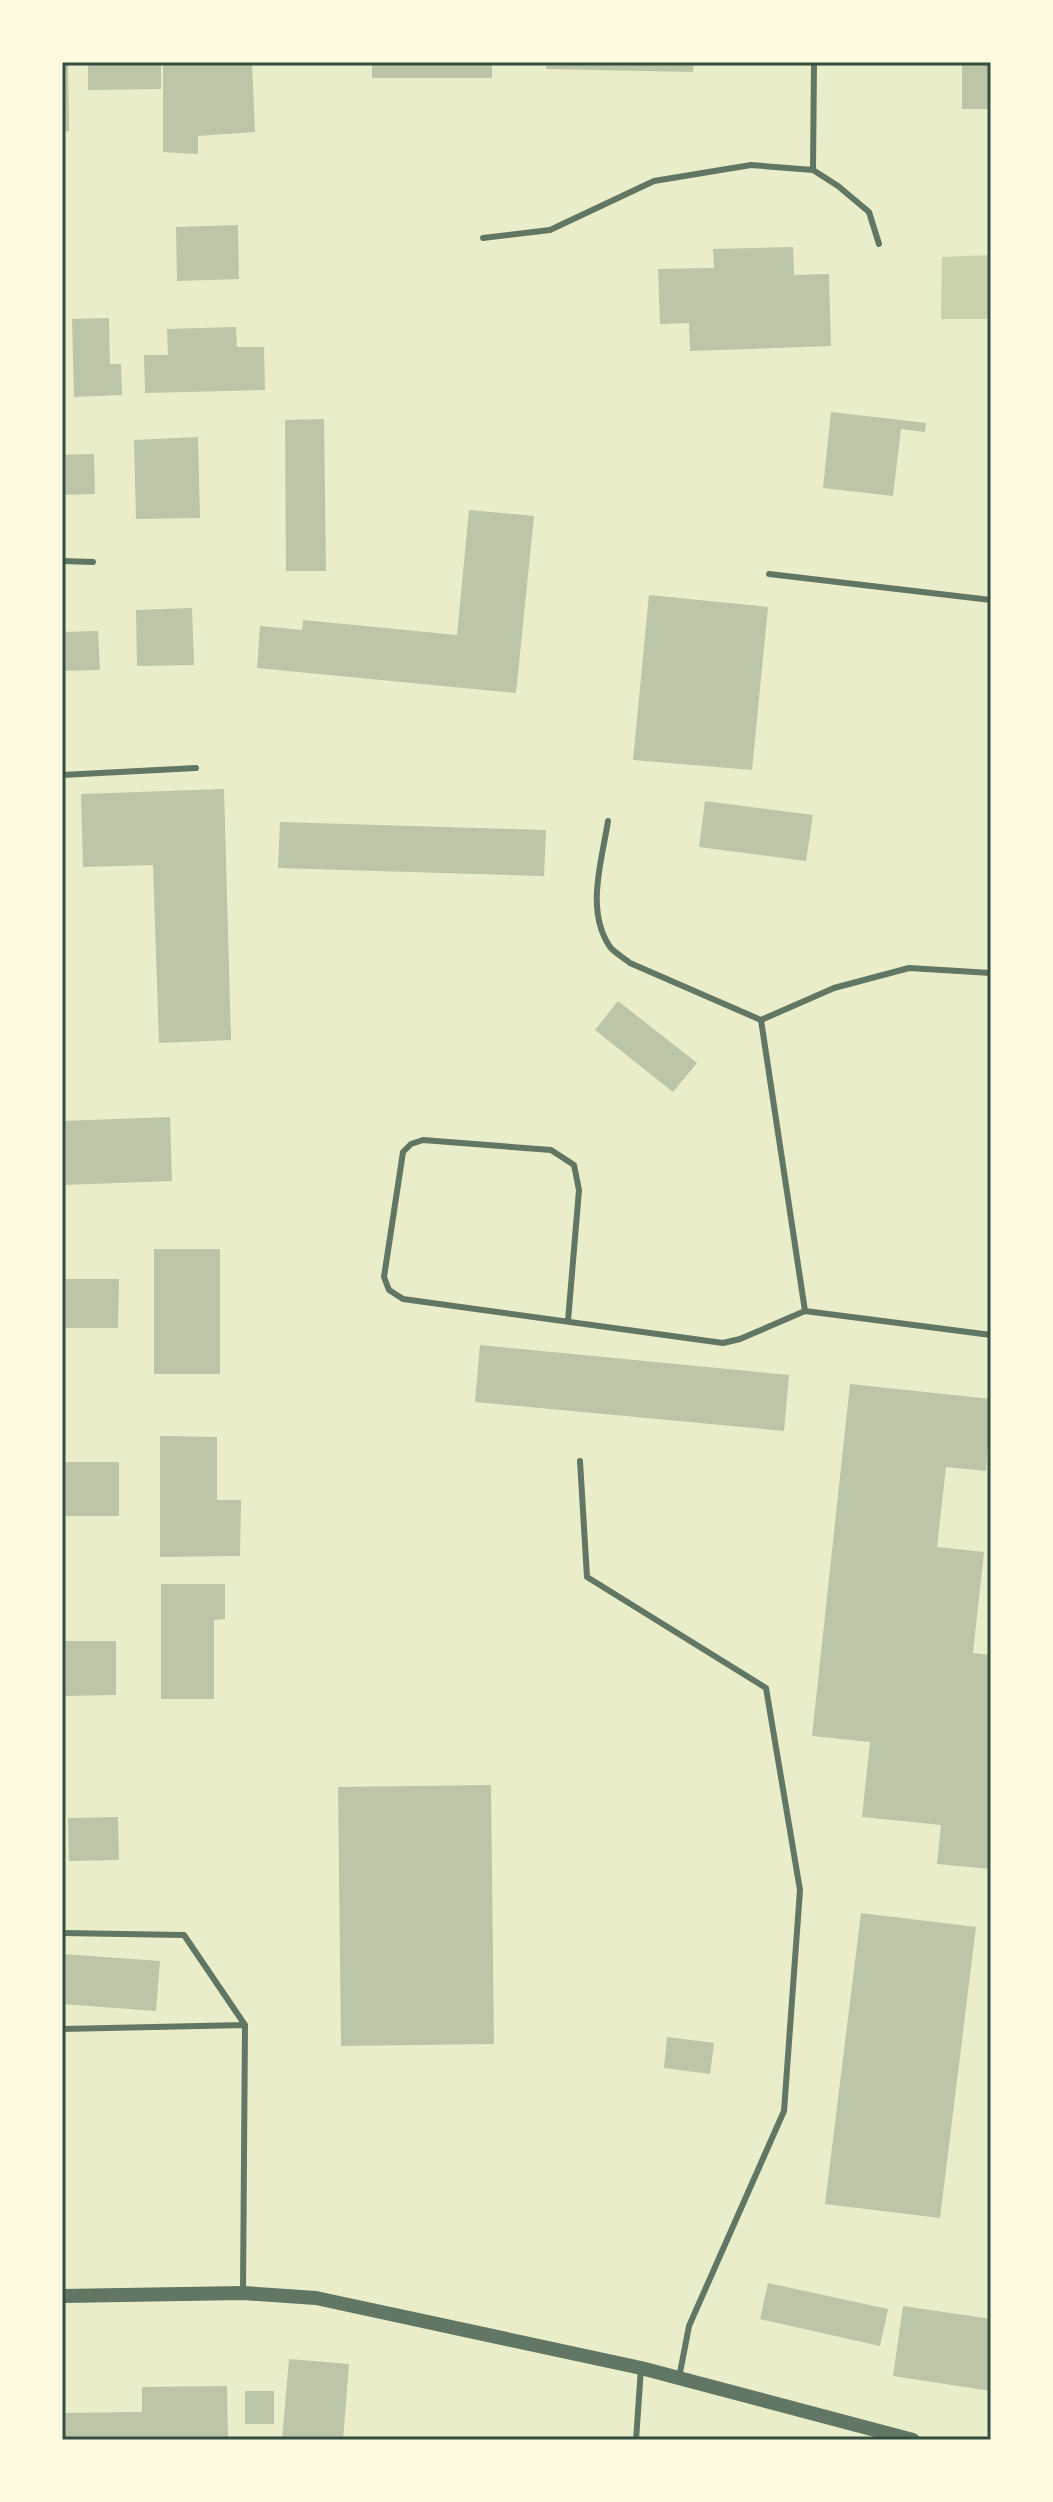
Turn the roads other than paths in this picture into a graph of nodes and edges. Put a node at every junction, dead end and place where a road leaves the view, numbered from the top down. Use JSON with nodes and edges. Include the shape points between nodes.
{"nodes":[{"id":1,"x":814,"y":62,"type":"edge"},
{"id":2,"x":813,"y":170,"type":"junction"},
{"id":3,"x":483,"y":238,"type":"dead end"},
{"id":4,"x":879,"y":244,"type":"dead end"},
{"id":5,"x":62,"y":561,"type":"edge"},
{"id":6,"x":93,"y":562,"type":"dead end"},
{"id":7,"x":769,"y":574,"type":"dead end"},
{"id":8,"x":991,"y":600,"type":"edge"},
{"id":9,"x":196,"y":768,"type":"dead end"},
{"id":10,"x":62,"y":775,"type":"edge"},
{"id":11,"x":608,"y":821,"type":"dead end"},
{"id":12,"x":991,"y":973,"type":"edge"},
{"id":13,"x":761,"y":1020,"type":"junction"},
{"id":14,"x":805,"y":1311,"type":"junction"},
{"id":15,"x":568,"y":1321,"type":"junction"},
{"id":16,"x":991,"y":1335,"type":"edge"},
{"id":17,"x":580,"y":1461,"type":"dead end"},
{"id":18,"x":62,"y":1933,"type":"edge"},
{"id":19,"x":245,"y":2025,"type":"junction"},
{"id":20,"x":62,"y":2029,"type":"edge"},
{"id":21,"x":243,"y":2293,"type":"junction"},
{"id":22,"x":62,"y":2296,"type":"edge"},
{"id":23,"x":641,"y":2368,"type":"junction"},
{"id":24,"x":679,"y":2378,"type":"junction"},
{"id":25,"x":636,"y":2440,"type":"edge"},
{"id":26,"x":913,"y":2440,"type":"edge"}],
"edges":[{"from":1,"to":2,"type":"lane"},
{"from":2,"to":3,"type":"lane","via":[[751,165],[654,181],[550,230]]},
{"from":2,"to":4,"type":"lane","via":[[869,212]]},
{"from":5,"to":6,"type":"lane"},
{"from":7,"to":8,"type":"lane"},
{"from":9,"to":10,"type":"lane"},
{"from":11,"to":13,"type":"lane","via":[[595,903],[611,949],[630,963]]},
{"from":12,"to":13,"type":"lane","via":[[909,968],[834,988]]},
{"from":13,"to":14,"type":"lane"},
{"from":14,"to":15,"type":"lane","via":[[723,1343]]},
{"from":14,"to":16,"type":"lane"},
{"from":15,"to":15,"type":"lane","via":[[403,1299],[389,1290],[384,1277],[403,1152],[411,1144],[423,1140],[551,1150],[574,1165],[579,1190]]},
{"from":17,"to":24,"type":"lane","via":[[587,1577],[766,1688],[800,1890],[784,2111],[689,2326]]},
{"from":18,"to":19,"type":"lane","via":[[184,1935]]},
{"from":19,"to":20,"type":"lane"},
{"from":19,"to":21,"type":"lane"},
{"from":21,"to":22,"type":"street"},
{"from":21,"to":23,"type":"street","via":[[316,2298]]},
{"from":23,"to":24,"type":"street"},
{"from":23,"to":25,"type":"lane"},
{"from":24,"to":26,"type":"street"}]}
